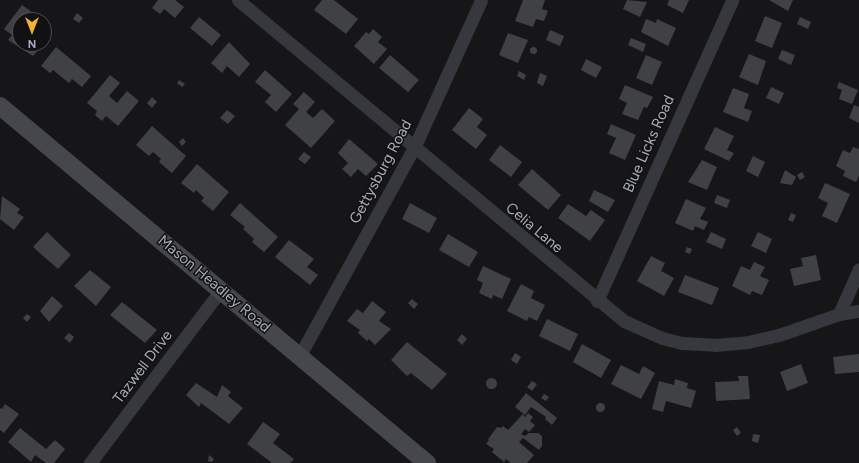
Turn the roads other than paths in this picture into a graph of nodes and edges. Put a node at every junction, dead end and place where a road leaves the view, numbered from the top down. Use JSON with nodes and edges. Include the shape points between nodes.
{"nodes":[{"id":1,"x":238,"y":0,"type":"edge"},
{"id":2,"x":481,"y":0,"type":"edge"},
{"id":3,"x":732,"y":0,"type":"edge"},
{"id":4,"x":0,"y":106,"type":"edge"},
{"id":5,"x":414,"y":148,"type":"junction"},
{"id":6,"x":859,"y":269,"type":"edge"},
{"id":7,"x":221,"y":290,"type":"junction"},
{"id":8,"x":597,"y":301,"type":"junction"},
{"id":9,"x":859,"y":311,"type":"edge"},
{"id":10,"x":839,"y":314,"type":"junction"},
{"id":11,"x":300,"y":355,"type":"junction"},
{"id":12,"x":90,"y":463,"type":"edge"},
{"id":13,"x":427,"y":463,"type":"edge"}],
"edges":[{"from":1,"to":5,"type":"street","name":"Celia Lane"},
{"from":2,"to":5,"type":"street","name":"Gettysburg Road"},
{"from":3,"to":8,"type":"street","name":"Blue Licks Road"},
{"from":4,"to":7,"type":"main road","name":"Mason Headley Road"},
{"from":5,"to":8,"type":"street","name":"Celia Lane"},
{"from":5,"to":11,"type":"street","name":"Gettysburg Road"},
{"from":6,"to":10,"type":"street"},
{"from":7,"to":11,"type":"main road","name":"Mason Headley Road"},
{"from":7,"to":12,"type":"street","name":"Tazwell Drive"},
{"from":8,"to":10,"type":"street","name":"Celia Lane","via":[[624,321],[644,331],[682,343],[716,345],[780,335]]},
{"from":9,"to":10,"type":"street","name":"Celia Lane"},
{"from":11,"to":13,"type":"main road","name":"Mason Headley Road"}]}
